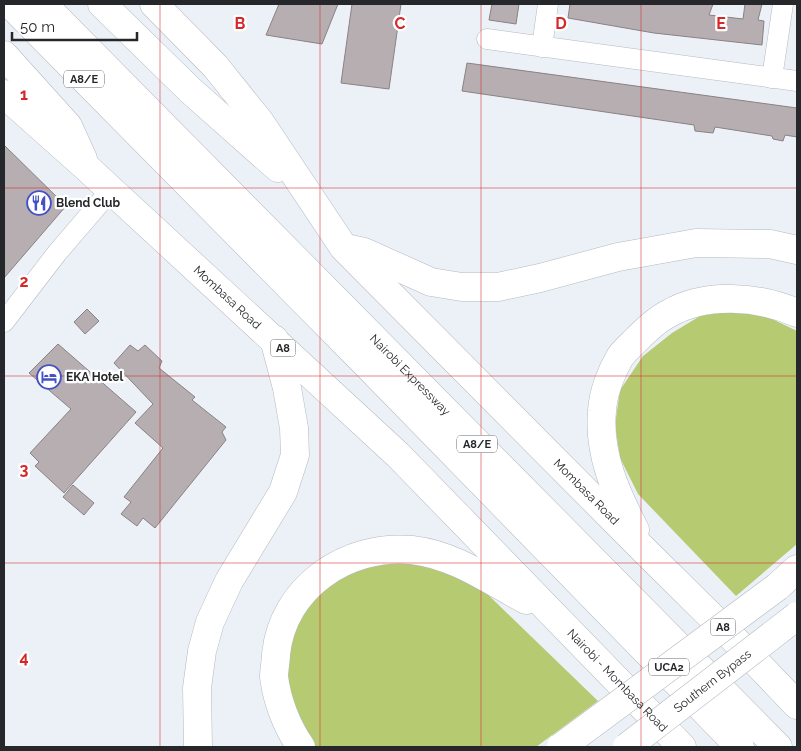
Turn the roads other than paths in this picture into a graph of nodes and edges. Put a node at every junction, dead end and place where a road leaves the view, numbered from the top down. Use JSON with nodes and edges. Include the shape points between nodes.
{"nodes":[{"id":1,"x":10,"y":4,"type":"edge"},
{"id":2,"x":43,"y":4,"type":"edge"},
{"id":3,"x":102,"y":4,"type":"edge"},
{"id":4,"x":154,"y":4,"type":"edge"},
{"id":5,"x":548,"y":4,"type":"edge"},
{"id":6,"x":783,"y":4,"type":"edge"},
{"id":7,"x":487,"y":39,"type":"dead end"},
{"id":8,"x":542,"y":46,"type":"junction"},
{"id":9,"x":4,"y":55,"type":"edge"},
{"id":10,"x":772,"y":78,"type":"junction"},
{"id":11,"x":797,"y":81,"type":"edge"},
{"id":12,"x":4,"y":94,"type":"edge"},
{"id":13,"x":167,"y":146,"type":"junction"},
{"id":14,"x":86,"y":167,"type":"junction"},
{"id":15,"x":111,"y":190,"type":"junction"},
{"id":16,"x":308,"y":194,"type":"junction"},
{"id":17,"x":344,"y":248,"type":"junction"},
{"id":18,"x":797,"y":250,"type":"edge"},
{"id":19,"x":797,"y":313,"type":"edge"},
{"id":20,"x":4,"y":322,"type":"edge"},
{"id":21,"x":274,"y":339,"type":"junction"},
{"id":22,"x":646,"y":552,"type":"junction"},
{"id":23,"x":787,"y":578,"type":"edge"},
{"id":24,"x":551,"y":614,"type":"junction"},
{"id":25,"x":797,"y":616,"type":"edge"},
{"id":26,"x":797,"y":705,"type":"edge"},
{"id":27,"x":198,"y":747,"type":"edge"},
{"id":28,"x":301,"y":747,"type":"edge"},
{"id":29,"x":561,"y":747,"type":"edge"},
{"id":30,"x":626,"y":747,"type":"edge"},
{"id":31,"x":682,"y":747,"type":"edge"},
{"id":32,"x":740,"y":747,"type":"edge"},
{"id":33,"x":778,"y":747,"type":"edge"}],
"edges":[{"from":1,"to":13,"type":"highway","name":"Nairobi Expressway","number":"A8/E"},
{"from":2,"to":13,"type":"highway","name":"Nairobi Expressway","number":"A8/E"},
{"from":3,"to":16,"type":"highway","via":[[190,90]]},
{"from":4,"to":16,"type":"highway","name":"Mombasa Road","number":"A8","via":[[214,66],[260,122]]},
{"from":5,"to":8,"type":"street"},
{"from":6,"to":10,"type":"street"},
{"from":7,"to":8,"type":"street"},
{"from":8,"to":10,"type":"street"},
{"from":9,"to":14,"type":"highway","via":[[68,126]]},
{"from":10,"to":11,"type":"street"},
{"from":12,"to":14,"type":"highway","name":"Mombasa Road","number":"A8"},
{"from":13,"to":32,"type":"highway","name":"Nairobi Expressway","number":"A8/E","via":[[422,421]]},
{"from":13,"to":33,"type":"highway","name":"Nairobi Expressway","number":"A8/E"},
{"from":14,"to":15,"type":"highway","name":"Mombasa Road","number":"A8"},
{"from":15,"to":20,"type":"street"},
{"from":15,"to":21,"type":"highway","name":"Mombasa Road","number":"A8"},
{"from":16,"to":17,"type":"highway","name":"Mombasa Road","number":"A8"},
{"from":17,"to":18,"type":"highway","via":[[364,252],[431,282],[462,287],[498,287],[618,257],[696,243],[770,244]]},
{"from":17,"to":22,"type":"highway","name":"Mombasa Road","number":"A8"},
{"from":19,"to":22,"type":"highway","via":[[751,300],[720,298],[690,304],[655,323],[621,356],[609,380],[602,410],[604,454],[617,493]]},
{"from":21,"to":24,"type":"highway","name":"Mombasa Road","number":"A8","via":[[398,455]]},
{"from":21,"to":27,"type":"highway","via":[[287,388],[295,455],[283,492],[229,581],[210,622],[197,688]]},
{"from":22,"to":26,"type":"highway","number":"A8"},
{"from":23,"to":29,"type":"highway","number":"UCA2","bridge":true},
{"from":24,"to":28,"type":"highway","via":[[461,563],[438,555],[411,550],[376,550],[328,569],[294,603],[282,625],[277,644],[274,676],[278,695],[290,731]]},
{"from":24,"to":31,"type":"highway","name":"Nairobi - Mombasa Road","number":"A8"},
{"from":25,"to":30,"type":"highway","name":"Southern Bypass","bridge":true}]}
